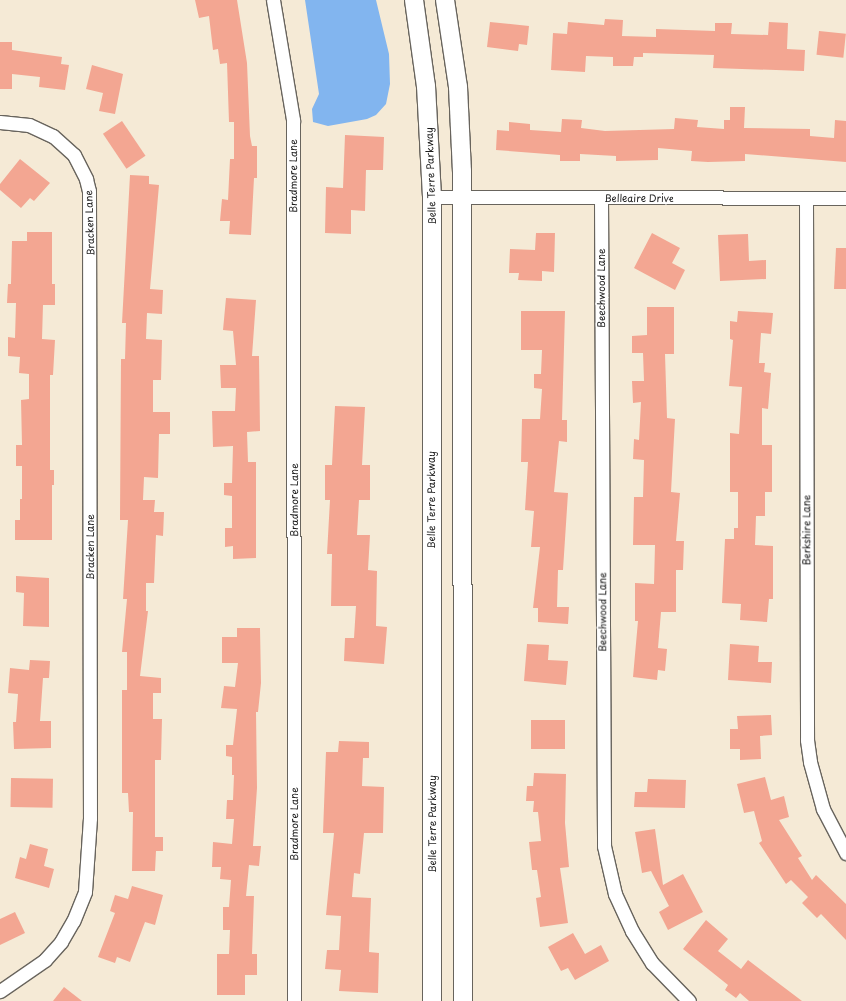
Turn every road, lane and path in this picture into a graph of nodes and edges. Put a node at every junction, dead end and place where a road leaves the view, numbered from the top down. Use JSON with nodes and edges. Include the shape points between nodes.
{"nodes":[{"id":1,"x":273,"y":0,"type":"edge"},
{"id":2,"x":414,"y":0,"type":"edge"},
{"id":3,"x":445,"y":0,"type":"edge"},
{"id":4,"x":0,"y":122,"type":"edge"},
{"id":5,"x":461,"y":196,"type":"junction"},
{"id":6,"x":432,"y":197,"type":"junction"},
{"id":7,"x":601,"y":198,"type":"junction"},
{"id":8,"x":806,"y":198,"type":"junction"},
{"id":9,"x":846,"y":198,"type":"edge"},
{"id":10,"x":846,"y":853,"type":"edge"},
{"id":11,"x":0,"y":991,"type":"edge"},
{"id":12,"x":294,"y":1001,"type":"edge"},
{"id":13,"x":432,"y":1001,"type":"edge"},
{"id":14,"x":463,"y":1001,"type":"edge"},
{"id":15,"x":690,"y":1001,"type":"edge"}],
"edges":[{"from":1,"to":12,"type":"street","name":"Bradmore Lane","via":[[293,120]]},
{"from":2,"to":6,"type":"main road","name":"Belle Terre Parkway","via":[[425,80]]},
{"from":3,"to":5,"type":"main road","via":[[458,87]]},
{"from":4,"to":11,"type":"street","name":"Bracken Lane","via":[[29,125],[53,136],[74,156],[89,191],[90,818],[85,892],[73,921],[61,942],[45,960]]},
{"from":5,"to":6,"type":"street","name":"Belleaire Drive"},
{"from":5,"to":7,"type":"street","name":"Belleaire Drive"},
{"from":5,"to":14,"type":"main road"},
{"from":6,"to":13,"type":"main road","name":"Belle Terre Parkway"},
{"from":7,"to":8,"type":"street","name":"Belleaire Drive"},
{"from":7,"to":15,"type":"street","name":"Beechwood Lane","via":[[604,846],[615,894],[632,931],[652,963]]},
{"from":8,"to":9,"type":"street","name":"Belleaire Drive"},
{"from":8,"to":10,"type":"street","name":"Berkshire Lane","via":[[807,740],[810,762],[823,809]]}]}
